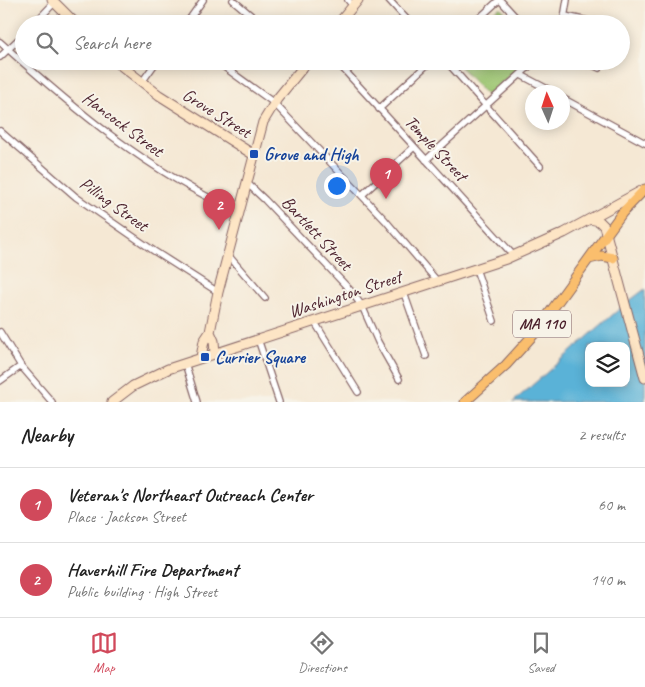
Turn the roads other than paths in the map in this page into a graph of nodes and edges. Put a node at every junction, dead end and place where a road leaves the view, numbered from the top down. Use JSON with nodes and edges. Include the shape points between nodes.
{"nodes":[{"id":1,"x":202,"y":0,"type":"edge"},
{"id":2,"x":233,"y":0,"type":"edge"},
{"id":3,"x":500,"y":0,"type":"edge"},
{"id":4,"x":567,"y":0,"type":"edge"},
{"id":5,"x":53,"y":1,"type":"edge"},
{"id":6,"x":392,"y":1,"type":"edge"},
{"id":7,"x":353,"y":2,"type":"edge"},
{"id":8,"x":41,"y":15,"type":"edge"},
{"id":9,"x":67,"y":15,"type":"edge"},
{"id":10,"x":192,"y":15,"type":"edge"},
{"id":11,"x":250,"y":15,"type":"edge"},
{"id":12,"x":344,"y":15,"type":"edge"},
{"id":13,"x":404,"y":15,"type":"edge"},
{"id":14,"x":483,"y":15,"type":"edge"},
{"id":15,"x":514,"y":15,"type":"edge"},
{"id":16,"x":565,"y":15,"type":"edge"},
{"id":17,"x":0,"y":42,"type":"edge"},
{"id":18,"x":15,"y":42,"type":"edge"},
{"id":19,"x":8,"y":49,"type":"junction"},
{"id":20,"x":15,"y":56,"type":"edge"},
{"id":21,"x":0,"y":57,"type":"edge"},
{"id":22,"x":30,"y":70,"type":"edge"},
{"id":23,"x":127,"y":70,"type":"edge"},
{"id":24,"x":151,"y":70,"type":"edge"},
{"id":25,"x":228,"y":70,"type":"edge"},
{"id":26,"x":301,"y":70,"type":"edge"},
{"id":27,"x":344,"y":70,"type":"edge"},
{"id":28,"x":421,"y":70,"type":"edge"},
{"id":29,"x":454,"y":70,"type":"edge"},
{"id":30,"x":526,"y":70,"type":"edge"},
{"id":31,"x":521,"y":75,"type":"junction"},
{"id":32,"x":142,"y":82,"type":"junction"},
{"id":33,"x":540,"y":85,"type":"edge"},
{"id":34,"x":570,"y":102,"type":"edge"},
{"id":35,"x":274,"y":103,"type":"junction"},
{"id":36,"x":487,"y":105,"type":"junction"},
{"id":37,"x":379,"y":108,"type":"junction"},
{"id":38,"x":0,"y":131,"type":"edge"},
{"id":39,"x":645,"y":143,"type":"edge"},
{"id":40,"x":414,"y":146,"type":"junction"},
{"id":41,"x":254,"y":155,"type":"junction"},
{"id":42,"x":426,"y":160,"type":"junction"},
{"id":43,"x":540,"y":166,"type":"dead end"},
{"id":44,"x":246,"y":183,"type":"junction"},
{"id":45,"x":645,"y":189,"type":"edge"},
{"id":46,"x":362,"y":195,"type":"junction"},
{"id":47,"x":239,"y":212,"type":"junction"},
{"id":48,"x":590,"y":219,"type":"junction"},
{"id":49,"x":607,"y":235,"type":"junction"},
{"id":50,"x":228,"y":255,"type":"junction"},
{"id":51,"x":514,"y":256,"type":"junction"},
{"id":52,"x":589,"y":259,"type":"junction"},
{"id":53,"x":613,"y":259,"type":"junction"},
{"id":54,"x":476,"y":269,"type":"junction"},
{"id":55,"x":438,"y":282,"type":"junction"},
{"id":56,"x":218,"y":292,"type":"junction"},
{"id":57,"x":404,"y":293,"type":"junction"},
{"id":58,"x":265,"y":298,"type":"dead end"},
{"id":59,"x":362,"y":306,"type":"junction"},
{"id":60,"x":314,"y":321,"type":"junction"},
{"id":61,"x":494,"y":321,"type":"dead end"},
{"id":62,"x":0,"y":332,"type":"edge"},
{"id":63,"x":210,"y":332,"type":"junction"},
{"id":64,"x":258,"y":339,"type":"junction"},
{"id":65,"x":215,"y":353,"type":"junction"},
{"id":66,"x":426,"y":356,"type":"dead end"},
{"id":67,"x":201,"y":357,"type":"junction"},
{"id":68,"x":185,"y":363,"type":"junction"},
{"id":69,"x":21,"y":366,"type":"junction"},
{"id":70,"x":645,"y":378,"type":"edge"},
{"id":71,"x":399,"y":379,"type":"dead end"},
{"id":72,"x":0,"y":382,"type":"edge"},
{"id":73,"x":358,"y":392,"type":"dead end"},
{"id":74,"x":52,"y":402,"type":"edge"},
{"id":75,"x":112,"y":402,"type":"edge"},
{"id":76,"x":197,"y":402,"type":"edge"},
{"id":77,"x":279,"y":402,"type":"edge"},
{"id":78,"x":465,"y":402,"type":"edge"}],
"edges":[{"from":1,"to":10,"type":"street"},
{"from":2,"to":11,"type":"street"},
{"from":3,"to":14,"type":"street"},
{"from":3,"to":15,"type":"street"},
{"from":4,"to":16,"type":"street"},
{"from":5,"to":8,"type":"street"},
{"from":5,"to":9,"type":"street"},
{"from":6,"to":13,"type":"street"},
{"from":7,"to":12,"type":"street"},
{"from":17,"to":19,"type":"street","name":"Hancock Street"},
{"from":18,"to":19,"type":"street"},
{"from":19,"to":20,"type":"street","name":"Hancock Street"},
{"from":19,"to":21,"type":"street"},
{"from":22,"to":47,"type":"street","name":"Hancock Street","via":[[130,151],[188,187]]},
{"from":23,"to":32,"type":"street","name":"Grove Street"},
{"from":24,"to":32,"type":"street"},
{"from":25,"to":35,"type":"street"},
{"from":26,"to":35,"type":"street"},
{"from":27,"to":37,"type":"street","name":"Temple Street"},
{"from":28,"to":37,"type":"street"},
{"from":29,"to":36,"type":"street"},
{"from":30,"to":31,"type":"street"},
{"from":31,"to":33,"type":"street"},
{"from":31,"to":36,"type":"street"},
{"from":32,"to":41,"type":"street","name":"Grove Street","via":[[194,119]]},
{"from":34,"to":39,"type":"street"},
{"from":35,"to":41,"type":"street","via":[[263,122]]},
{"from":35,"to":46,"type":"street"},
{"from":36,"to":42,"type":"street"},
{"from":36,"to":43,"type":"street"},
{"from":37,"to":40,"type":"street","name":"Temple Street"},
{"from":38,"to":56,"type":"street","name":"Pilling Street","via":[[76,197]]},
{"from":40,"to":42,"type":"street","name":"Temple Street"},
{"from":40,"to":46,"type":"street"},
{"from":41,"to":44,"type":"street"},
{"from":42,"to":51,"type":"street","name":"Temple Street"},
{"from":44,"to":47,"type":"street"},
{"from":44,"to":59,"type":"street","name":"Bartlett Street"},
{"from":45,"to":48,"type":"street","name":"Washington Street"},
{"from":45,"to":49,"type":"main road","name":"Washington Street","number":"MA 110","via":[[626,208]]},
{"from":46,"to":55,"type":"street"},
{"from":47,"to":50,"type":"street"},
{"from":48,"to":49,"type":"street","via":[[604,226]]},
{"from":48,"to":51,"type":"street","name":"Washington Street"},
{"from":49,"to":52,"type":"main road","number":"MA 110"},
{"from":49,"to":53,"type":"street"},
{"from":50,"to":56,"type":"street"},
{"from":50,"to":58,"type":"street"},
{"from":51,"to":54,"type":"street","name":"Washington Street"},
{"from":52,"to":53,"type":"main road","via":[[602,256]]},
{"from":52,"to":78,"type":"main road","number":"MA 110","via":[[535,333]]},
{"from":53,"to":70,"type":"street"},
{"from":54,"to":55,"type":"street","name":"Washington Street"},
{"from":54,"to":61,"type":"street"},
{"from":55,"to":57,"type":"street","name":"Washington Street"},
{"from":56,"to":63,"type":"street"},
{"from":57,"to":59,"type":"street","name":"Washington Street"},
{"from":57,"to":66,"type":"street"},
{"from":59,"to":60,"type":"street","name":"Washington Street"},
{"from":59,"to":71,"type":"street","name":"Bartlett Street"},
{"from":60,"to":64,"type":"street","name":"Washington Street"},
{"from":60,"to":73,"type":"street"},
{"from":62,"to":69,"type":"street"},
{"from":63,"to":65,"type":"street"},
{"from":63,"to":67,"type":"street","via":[[204,341]]},
{"from":64,"to":65,"type":"street","name":"Washington Street"},
{"from":64,"to":77,"type":"street"},
{"from":65,"to":67,"type":"street","name":"Washington Street"},
{"from":67,"to":68,"type":"street","name":"Washington Street"},
{"from":68,"to":75,"type":"street","name":"Washington Street","via":[[142,380]]},
{"from":68,"to":76,"type":"street"},
{"from":69,"to":72,"type":"street"},
{"from":69,"to":74,"type":"street"}]}
